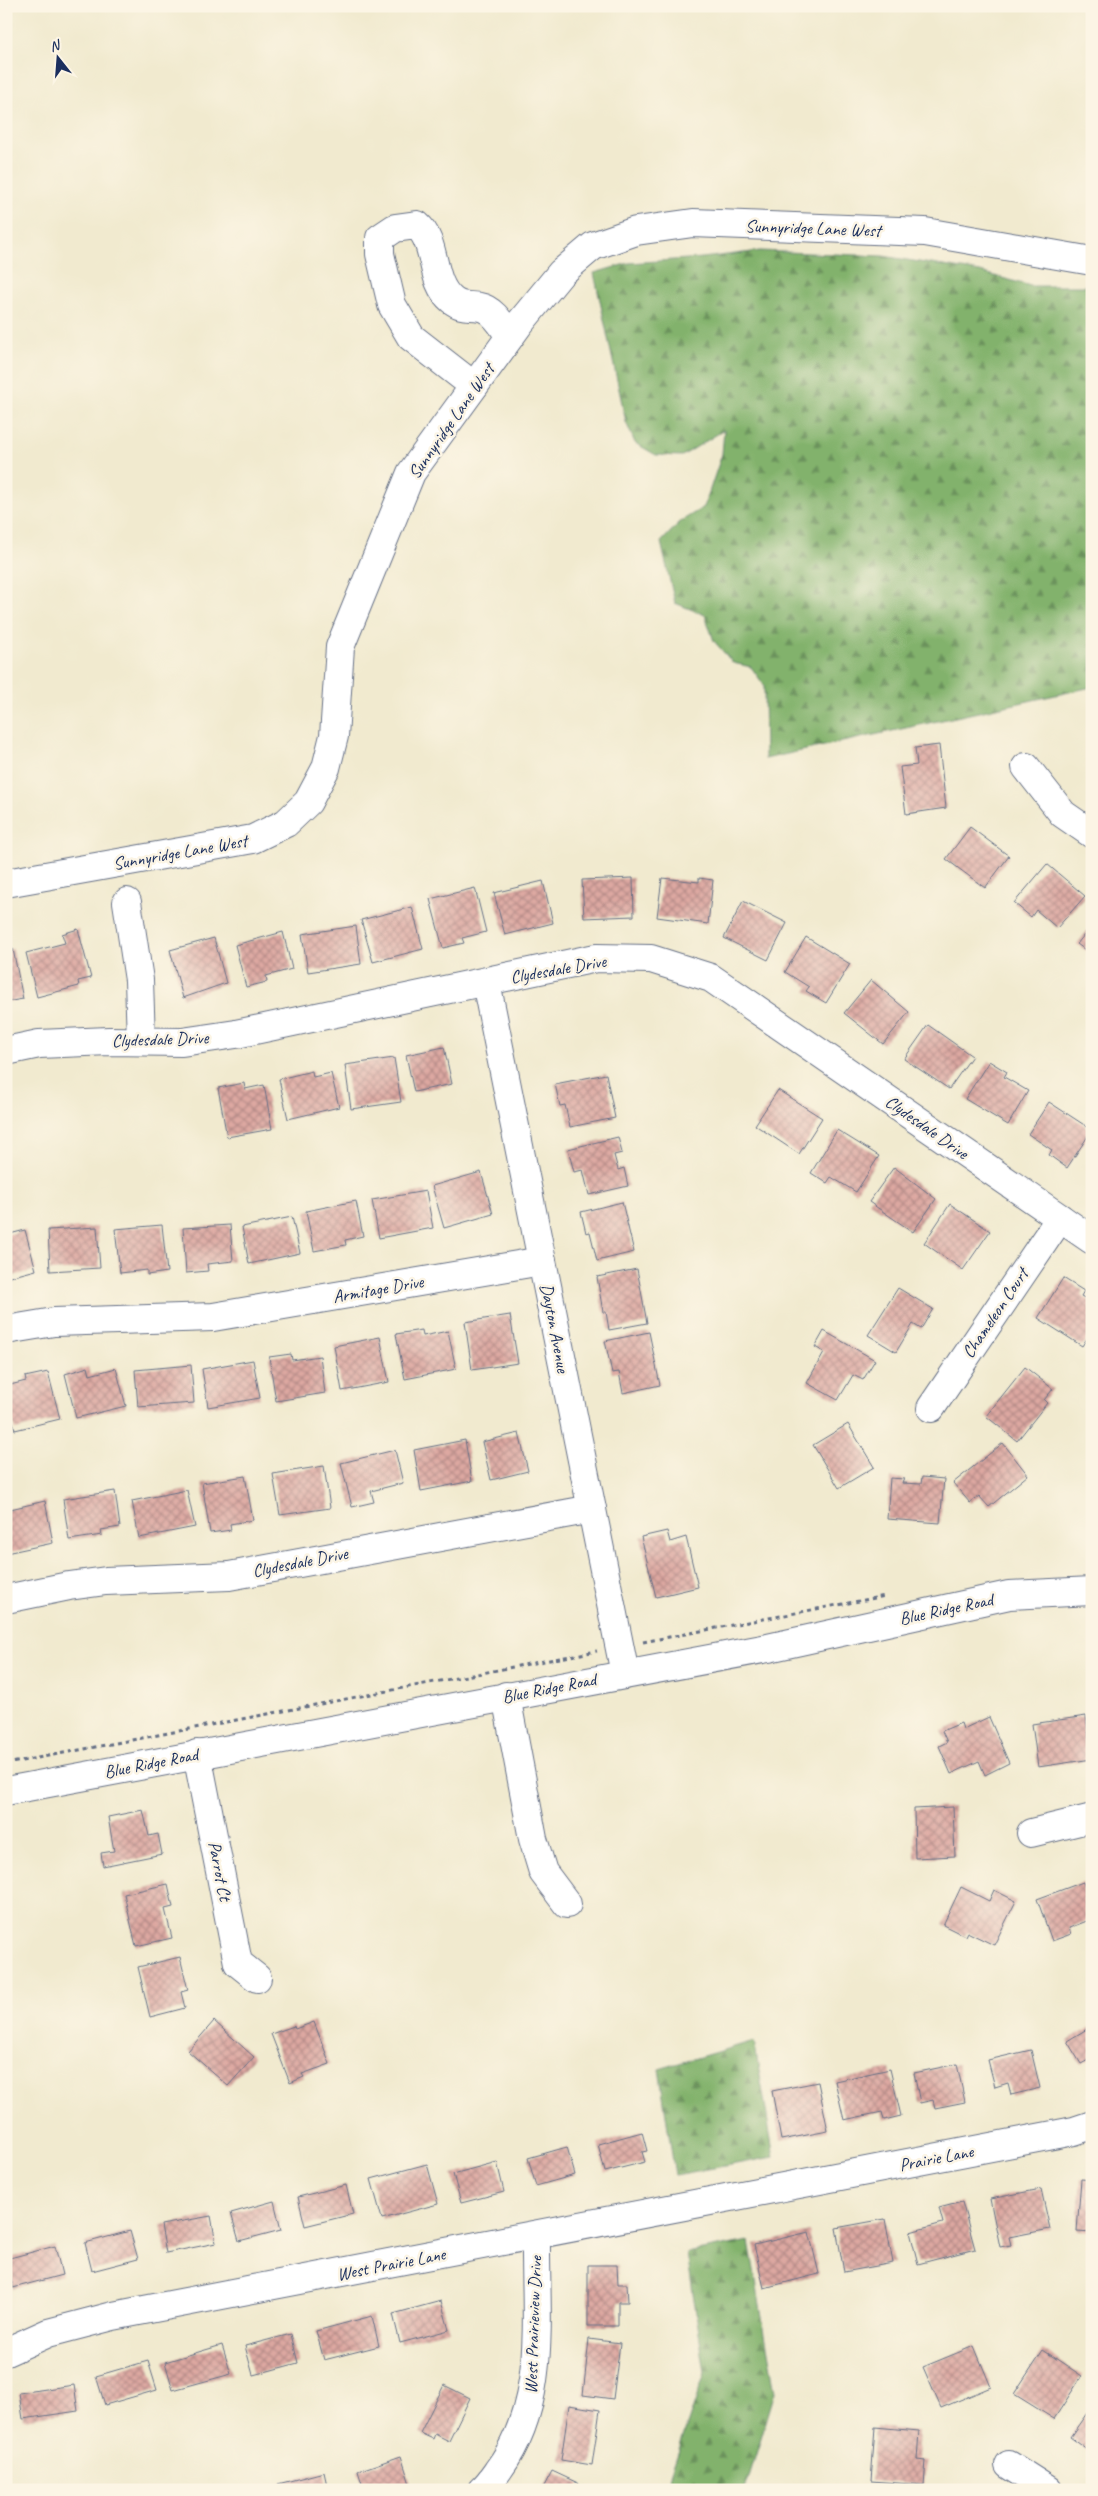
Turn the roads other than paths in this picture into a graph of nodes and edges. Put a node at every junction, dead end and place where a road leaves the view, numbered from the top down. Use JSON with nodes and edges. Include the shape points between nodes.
{"nodes":[{"id":1,"x":1092,"y":261,"type":"edge"},
{"id":2,"x":510,"y":336,"type":"junction"},
{"id":3,"x":474,"y":386,"type":"junction"},
{"id":4,"x":1026,"y":767,"type":"dead end"},
{"id":5,"x":1092,"y":834,"type":"edge"},
{"id":6,"x":6,"y":883,"type":"edge"},
{"id":7,"x":127,"y":902,"type":"dead end"},
{"id":8,"x":486,"y":982,"type":"junction"},
{"id":9,"x":141,"y":1041,"type":"junction"},
{"id":10,"x":6,"y":1051,"type":"edge"},
{"id":11,"x":1060,"y":1218,"type":"junction"},
{"id":12,"x":1092,"y":1240,"type":"edge"},
{"id":13,"x":542,"y":1261,"type":"junction"},
{"id":14,"x":6,"y":1330,"type":"edge"},
{"id":15,"x":931,"y":1408,"type":"dead end"},
{"id":16,"x":592,"y":1509,"type":"junction"},
{"id":17,"x":1092,"y":1591,"type":"edge"},
{"id":18,"x":6,"y":1599,"type":"edge"},
{"id":19,"x":625,"y":1674,"type":"junction"},
{"id":20,"x":506,"y":1696,"type":"junction"},
{"id":21,"x":197,"y":1754,"type":"junction"},
{"id":22,"x":6,"y":1790,"type":"edge"},
{"id":23,"x":1092,"y":1818,"type":"edge"},
{"id":24,"x":1031,"y":1833,"type":"dead end"},
{"id":25,"x":567,"y":1904,"type":"dead end"},
{"id":26,"x":257,"y":1978,"type":"dead end"},
{"id":27,"x":1092,"y":2125,"type":"edge"},
{"id":28,"x":778,"y":2188,"type":"joint"},
{"id":29,"x":536,"y":2237,"type":"junction"},
{"id":30,"x":6,"y":2352,"type":"edge"},
{"id":31,"x":1009,"y":2465,"type":"dead end"},
{"id":32,"x":482,"y":2490,"type":"edge"},
{"id":33,"x":1048,"y":2490,"type":"edge"}],
"edges":[{"from":1,"to":2,"type":"street","name":"Sunnyridge Lane West","via":[[925,232],[693,223],[636,231],[593,246],[561,273]]},
{"from":2,"to":3,"type":"street","name":"Sunnyridge Lane West"},
{"from":2,"to":3,"type":"street","via":[[489,311],[480,307],[465,308],[451,300],[436,277],[423,230],[417,225],[395,228],[380,238],[380,254],[392,305],[411,336]]},
{"from":3,"to":6,"type":"street","name":"Sunnyridge Lane West","via":[[411,473],[340,647],[334,736],[326,768],[308,802],[286,823],[253,840]]},
{"from":4,"to":5,"type":"street","via":[[1062,814]]},
{"from":7,"to":9,"type":"street","via":[[139,980]]},
{"from":8,"to":9,"type":"street","name":"Clydesdale Drive","via":[[236,1034],[182,1042]]},
{"from":8,"to":11,"type":"street","name":"Clydesdale Drive","via":[[596,958],[651,959],[711,978]]},
{"from":8,"to":13,"type":"street","name":"Dayton Avenue"},
{"from":9,"to":10,"type":"street","name":"Clydesdale Drive","via":[[39,1044]]},
{"from":11,"to":12,"type":"street","name":"Clydesdale Drive"},
{"from":11,"to":15,"type":"street","name":"Chameleon Court"},
{"from":13,"to":14,"type":"street","name":"Armitage Drive","via":[[213,1317],[54,1322]]},
{"from":13,"to":16,"type":"street","name":"Dayton Avenue"},
{"from":16,"to":18,"type":"street","name":"Clydesdale Drive","via":[[229,1576],[106,1582]]},
{"from":16,"to":19,"type":"street","name":"Dayton Avenue"},
{"from":17,"to":19,"type":"street","name":"Blue Ridge Road","via":[[1010,1595],[768,1648]]},
{"from":19,"to":20,"type":"street","name":"Blue Ridge Road"},
{"from":20,"to":21,"type":"street","name":"Blue Ridge Road"},
{"from":20,"to":25,"type":"street","via":[[533,1839],[543,1872]]},
{"from":21,"to":22,"type":"street","name":"Blue Ridge Road"},
{"from":21,"to":26,"type":"street","name":"Parrot Ct","via":[[238,1963]]},
{"from":23,"to":24,"type":"street"},
{"from":27,"to":28,"type":"street","name":"Prairie Lane"},
{"from":28,"to":29,"type":"street","name":"West Prairie Lane"},
{"from":29,"to":30,"type":"street","name":"West Prairie Lane","via":[[113,2316],[48,2333]]},
{"from":29,"to":32,"type":"street","name":"West Prairieview Drive","via":[[535,2371],[530,2403],[514,2448]]},
{"from":31,"to":33,"type":"street"}]}
